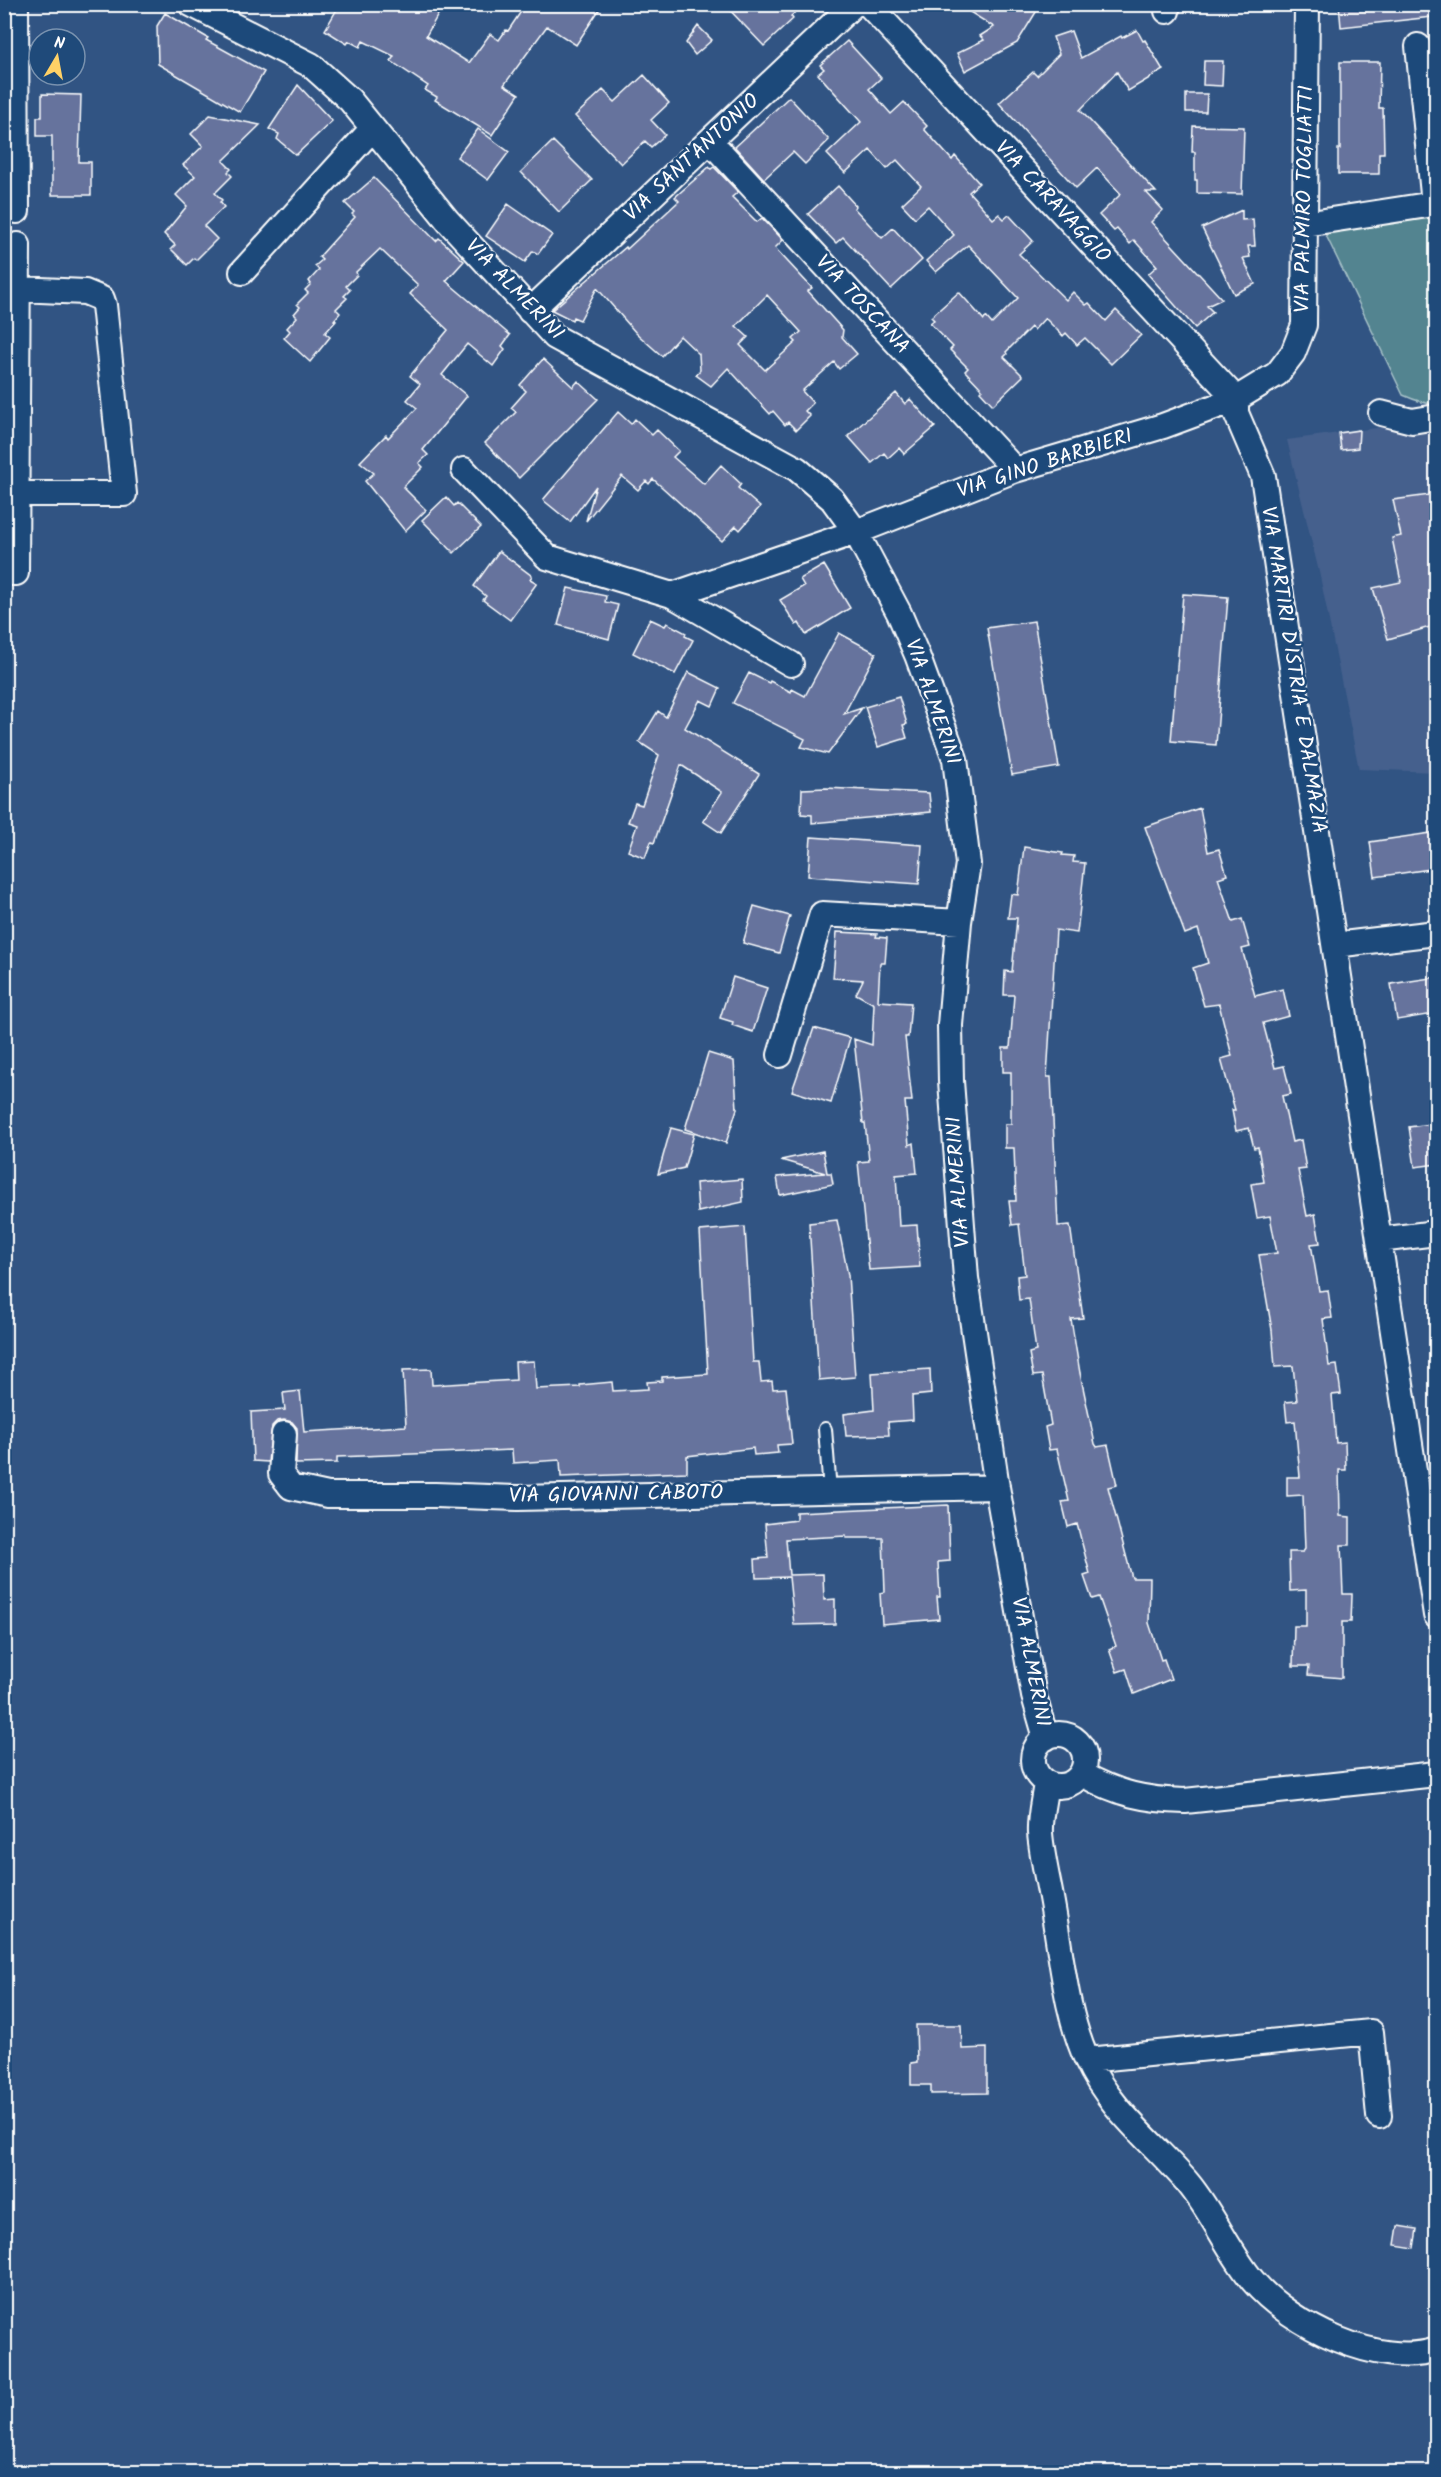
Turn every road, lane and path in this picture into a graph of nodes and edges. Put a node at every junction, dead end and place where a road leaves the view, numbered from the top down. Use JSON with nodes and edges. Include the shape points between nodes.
{"nodes":[{"id":1,"x":16,"y":4,"type":"edge"},
{"id":2,"x":191,"y":4,"type":"edge"},
{"id":3,"x":854,"y":4,"type":"edge"},
{"id":4,"x":868,"y":4,"type":"edge"},
{"id":5,"x":1307,"y":4,"type":"edge"},
{"id":6,"x":1418,"y":46,"type":"dead end"},
{"id":7,"x":372,"y":129,"type":"junction"},
{"id":8,"x":710,"y":141,"type":"junction"},
{"id":9,"x":16,"y":211,"type":"dead end"},
{"id":10,"x":1305,"y":224,"type":"junction"},
{"id":11,"x":18,"y":245,"type":"dead end"},
{"id":12,"x":242,"y":272,"type":"dead end"},
{"id":13,"x":18,"y":289,"type":"junction"},
{"id":14,"x":530,"y":311,"type":"junction"},
{"id":15,"x":1236,"y":399,"type":"junction"},
{"id":16,"x":1381,"y":413,"type":"dead end"},
{"id":17,"x":1437,"y":417,"type":"edge"},
{"id":18,"x":464,"y":470,"type":"dead end"},
{"id":19,"x":1015,"y":470,"type":"junction"},
{"id":20,"x":16,"y":494,"type":"junction"},
{"id":21,"x":856,"y":532,"type":"junction"},
{"id":22,"x":4,"y":573,"type":"edge"},
{"id":23,"x":672,"y":595,"type":"junction"},
{"id":24,"x":791,"y":664,"type":"dead end"},
{"id":25,"x":959,"y":922,"type":"junction"},
{"id":26,"x":1437,"y":933,"type":"edge"},
{"id":27,"x":1335,"y":945,"type":"junction"},
{"id":28,"x":780,"y":1054,"type":"dead end"},
{"id":29,"x":1437,"y":1233,"type":"edge"},
{"id":30,"x":1379,"y":1240,"type":"junction"},
{"id":31,"x":825,"y":1429,"type":"dead end"},
{"id":32,"x":284,"y":1434,"type":"dead end"},
{"id":33,"x":998,"y":1487,"type":"junction"},
{"id":34,"x":830,"y":1491,"type":"junction"},
{"id":35,"x":1430,"y":1531,"type":"edge"},
{"id":36,"x":1437,"y":1615,"type":"edge"},
{"id":37,"x":1046,"y":1738,"type":"junction"},
{"id":38,"x":1082,"y":1774,"type":"junction"},
{"id":39,"x":1437,"y":1774,"type":"edge"},
{"id":40,"x":1046,"y":1783,"type":"junction"},
{"id":41,"x":1087,"y":2060,"type":"junction"},
{"id":42,"x":1379,"y":2116,"type":"dead end"},
{"id":43,"x":1437,"y":2350,"type":"edge"}],
"edges":[{"from":1,"to":9,"type":"street"},
{"from":2,"to":7,"type":"street","name":"VIA ALMERINI","via":[[311,65],[350,100]]},
{"from":3,"to":8,"type":"street","name":"VIA SANT'ANTONIO"},
{"from":4,"to":15,"type":"street","name":"VIA CARAVAGGIO"},
{"from":5,"to":10,"type":"street","name":"VIA PALMIRO TOGLIATTI"},
{"from":6,"to":10,"type":"street","via":[[1434,204]]},
{"from":7,"to":12,"type":"street"},
{"from":7,"to":14,"type":"street","name":"VIA ALMERINI"},
{"from":8,"to":14,"type":"street","name":"VIA SANT'ANTONIO"},
{"from":8,"to":19,"type":"street","name":"VIA TOSCANA"},
{"from":10,"to":15,"type":"street","name":"VIA PALMIRO TOGLIATTI","via":[[1304,325],[1293,353],[1277,374]]},
{"from":11,"to":13,"type":"street"},
{"from":13,"to":20,"type":"street"},
{"from":13,"to":20,"type":"street","via":[[84,292],[102,299],[124,494]]},
{"from":14,"to":21,"type":"street","name":"VIA ALMERINI","via":[[555,338],[797,469],[832,499]]},
{"from":15,"to":19,"type":"street","name":"VIA GINO BARBIERI","via":[[1163,426]]},
{"from":15,"to":27,"type":"street","name":"VIA MARTIRI D'ISTRIA E DALMAZIA","via":[[1236,413],[1263,476]]},
{"from":16,"to":17,"type":"street","via":[[1412,420]]},
{"from":18,"to":23,"type":"street","via":[[547,557]]},
{"from":19,"to":21,"type":"street","name":"VIA GINO BARBIERI"},
{"from":20,"to":22,"type":"street","via":[[16,573]]},
{"from":21,"to":23,"type":"street","name":"VIA GINO BARBIERI"},
{"from":21,"to":25,"type":"street","name":"VIA ALMERINI","via":[[899,613],[955,759],[968,864]]},
{"from":23,"to":24,"type":"street"},
{"from":25,"to":28,"type":"street","via":[[822,914]]},
{"from":25,"to":33,"type":"street","name":"VIA ALMERINI","via":[[950,1025],[951,1081],[966,1278]]},
{"from":26,"to":27,"type":"street"},
{"from":27,"to":30,"type":"street","name":"VIA MARTIRI D'ISTRIA E DALMAZIA"},
{"from":29,"to":30,"type":"street"},
{"from":30,"to":35,"type":"street","name":"VIA MARTIRI D'ISTRIA E DALMAZIA"},
{"from":31,"to":34,"type":"lane"},
{"from":32,"to":34,"type":"street","name":"VIA GIOVANNI CABOTO","via":[[281,1474],[291,1487],[328,1495],[518,1498]]},
{"from":33,"to":34,"type":"street","name":"VIA GIOVANNI CABOTO"},
{"from":33,"to":37,"type":"street","name":"VIA ALMERINI","via":[[1034,1696]]},
{"from":35,"to":36,"type":"street","name":"VIA MARTIRI D'ISTRIA E DALMAZIA"},
{"from":37,"to":38,"type":"street","via":[[1062,1734],[1077,1741],[1085,1756]]},
{"from":37,"to":40,"type":"street","via":[[1035,1749],[1033,1764]]},
{"from":38,"to":39,"type":"street","via":[[1130,1796],[1185,1801]]},
{"from":38,"to":40,"type":"street","via":[[1062,1787]]},
{"from":40,"to":41,"type":"street","via":[[1040,1832],[1067,1992]]},
{"from":41,"to":42,"type":"street","via":[[1371,2032]]},
{"from":41,"to":43,"type":"street","via":[[1106,2092],[1188,2184],[1254,2282],[1285,2312],[1368,2349],[1395,2355]]}]}
